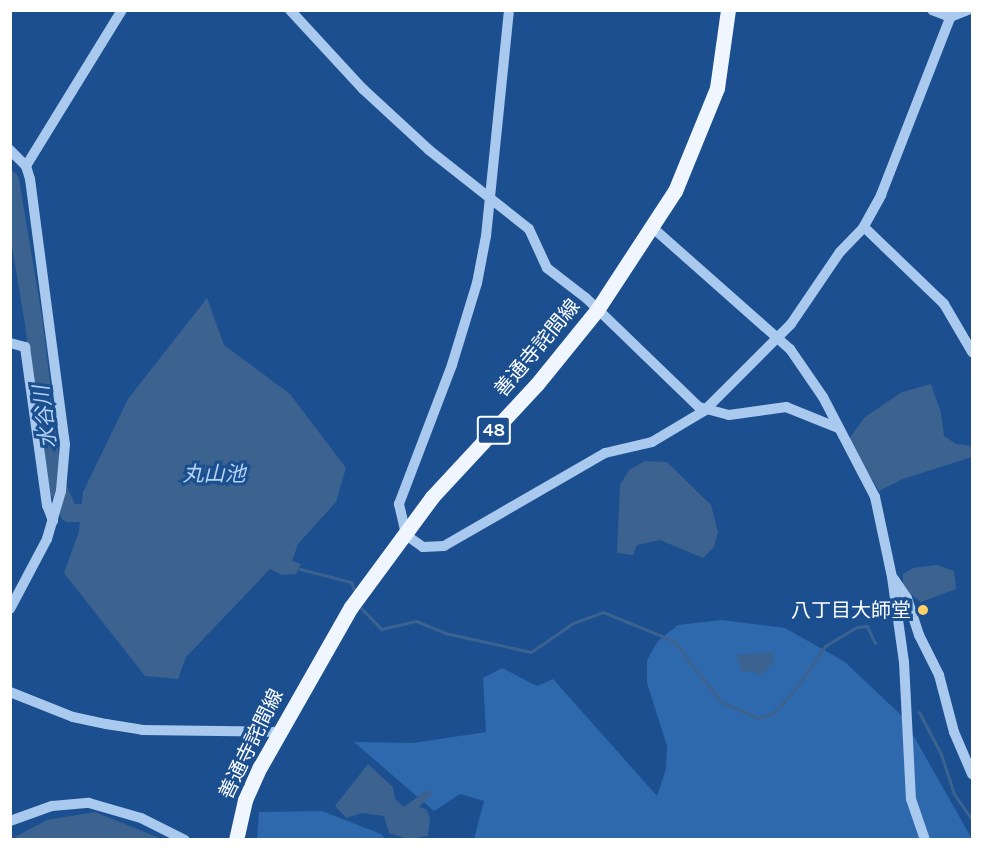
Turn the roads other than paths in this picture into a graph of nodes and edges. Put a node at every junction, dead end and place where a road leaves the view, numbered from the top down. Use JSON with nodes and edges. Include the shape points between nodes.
{"nodes":[{"id":1,"x":122,"y":10,"type":"edge"},
{"id":2,"x":290,"y":10,"type":"edge"},
{"id":3,"x":509,"y":10,"type":"edge"},
{"id":4,"x":728,"y":10,"type":"edge"},
{"id":5,"x":932,"y":10,"type":"edge"},
{"id":6,"x":968,"y":10,"type":"edge"},
{"id":7,"x":951,"y":14,"type":"edge"},
{"id":8,"x":10,"y":150,"type":"edge"},
{"id":9,"x":26,"y":166,"type":"junction"},
{"id":10,"x":490,"y":200,"type":"junction"},
{"id":11,"x":864,"y":227,"type":"junction"},
{"id":12,"x":653,"y":228,"type":"junction"},
{"id":13,"x":597,"y":310,"type":"junction"},
{"id":14,"x":778,"y":336,"type":"junction"},
{"id":15,"x":10,"y":343,"type":"edge"},
{"id":16,"x":972,"y":352,"type":"edge"},
{"id":17,"x":704,"y":411,"type":"junction"},
{"id":18,"x":838,"y":428,"type":"junction"},
{"id":19,"x":53,"y":521,"type":"junction"},
{"id":20,"x":406,"y":535,"type":"junction"},
{"id":21,"x":892,"y":577,"type":"junction"},
{"id":22,"x":10,"y":609,"type":"edge"},
{"id":23,"x":10,"y":692,"type":"edge"},
{"id":24,"x":278,"y":732,"type":"junction"},
{"id":25,"x":972,"y":774,"type":"edge"},
{"id":26,"x":10,"y":821,"type":"edge"},
{"id":27,"x":185,"y":840,"type":"edge"},
{"id":28,"x":236,"y":840,"type":"edge"},
{"id":29,"x":925,"y":840,"type":"edge"}],
"edges":[{"from":1,"to":9,"type":"street"},
{"from":2,"to":10,"type":"street","via":[[363,89]]},
{"from":3,"to":10,"type":"street"},
{"from":4,"to":12,"type":"main road","name":"善通寺詫間線","number":"48","via":[[717,88],[691,156]]},
{"from":5,"to":7,"type":"street"},
{"from":6,"to":7,"type":"street"},
{"from":7,"to":11,"type":"street","via":[[881,195]]},
{"from":8,"to":9,"type":"street"},
{"from":9,"to":19,"type":"street","via":[[65,444]]},
{"from":10,"to":13,"type":"street","via":[[529,229],[547,268]]},
{"from":10,"to":20,"type":"street","via":[[472,304],[399,504]]},
{"from":11,"to":14,"type":"street","via":[[840,252],[792,324]]},
{"from":11,"to":16,"type":"street","via":[[944,304]]},
{"from":12,"to":13,"type":"main road","name":"善通寺詫間線","number":"48"},
{"from":12,"to":14,"type":"street"},
{"from":13,"to":17,"type":"street"},
{"from":13,"to":20,"type":"main road","name":"善通寺詫間線","number":"48","via":[[537,384],[432,497]]},
{"from":14,"to":17,"type":"street"},
{"from":14,"to":18,"type":"street","via":[[803,366]]},
{"from":15,"to":19,"type":"street","via":[[25,347],[45,496]]},
{"from":17,"to":18,"type":"street","via":[[729,415],[786,407]]},
{"from":17,"to":20,"type":"street","via":[[652,442],[605,453],[444,546],[423,547]]},
{"from":18,"to":21,"type":"street","via":[[874,496]]},
{"from":19,"to":22,"type":"street"},
{"from":20,"to":24,"type":"main road","name":"善通寺詫間線","number":"48","via":[[351,607]]},
{"from":21,"to":25,"type":"street","via":[[908,598]]},
{"from":21,"to":29,"type":"street","via":[[904,662],[911,799]]},
{"from":23,"to":24,"type":"street","via":[[73,717],[142,730]]},
{"from":24,"to":28,"type":"main road","name":"善通寺詫間線","number":"48","via":[[245,800]]},
{"from":26,"to":27,"type":"street","via":[[51,806],[89,803],[141,818]]}]}
